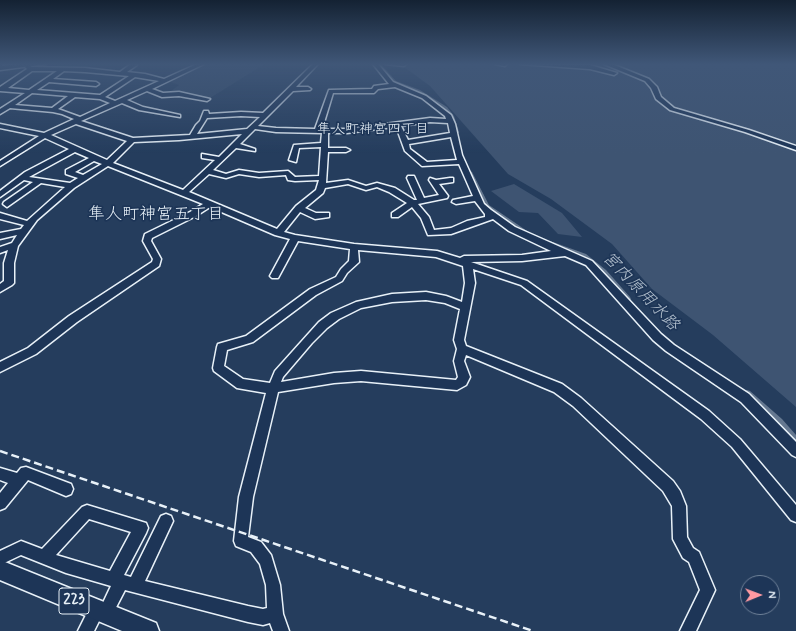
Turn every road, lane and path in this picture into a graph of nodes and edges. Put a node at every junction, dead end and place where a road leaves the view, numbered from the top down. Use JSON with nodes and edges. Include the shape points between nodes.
{"nodes":[{"id":1,"x":28,"y":93,"type":"edge"},
{"id":2,"x":50,"y":93,"type":"edge"},
{"id":3,"x":56,"y":93,"type":"edge"},
{"id":4,"x":106,"y":93,"type":"edge"},
{"id":5,"x":136,"y":93,"type":"edge"},
{"id":6,"x":158,"y":93,"type":"edge"},
{"id":7,"x":289,"y":93,"type":"edge"},
{"id":8,"x":331,"y":93,"type":"edge"},
{"id":9,"x":415,"y":93,"type":"edge"},
{"id":10,"x":656,"y":93,"type":"edge"},
{"id":11,"x":77,"y":95,"type":"junction"},
{"id":12,"x":101,"y":97,"type":"junction"},
{"id":13,"x":207,"y":99,"type":"dead end"},
{"id":14,"x":121,"y":100,"type":"junction"},
{"id":15,"x":114,"y":103,"type":"junction"},
{"id":16,"x":30,"y":108,"type":"junction"},
{"id":17,"x":3,"y":109,"type":"edge"},
{"id":18,"x":53,"y":110,"type":"junction"},
{"id":19,"x":178,"y":116,"type":"dead end"},
{"id":20,"x":266,"y":116,"type":"junction"},
{"id":21,"x":396,"y":117,"type":"dead end"},
{"id":22,"x":77,"y":120,"type":"junction"},
{"id":23,"x":450,"y":121,"type":"junction"},
{"id":24,"x":399,"y":124,"type":"junction"},
{"id":25,"x":0,"y":126,"type":"edge"},
{"id":26,"x":252,"y":129,"type":"junction"},
{"id":27,"x":321,"y":130,"type":"junction"},
{"id":28,"x":454,"y":135,"type":"junction"},
{"id":29,"x":45,"y":136,"type":"junction"},
{"id":30,"x":192,"y":137,"type":"junction"},
{"id":31,"x":132,"y":140,"type":"junction"},
{"id":32,"x":405,"y":142,"type":"junction"},
{"id":33,"x":235,"y":146,"type":"junction"},
{"id":34,"x":323,"y":148,"type":"junction"},
{"id":35,"x":796,"y":148,"type":"edge"},
{"id":36,"x":75,"y":149,"type":"junction"},
{"id":37,"x":253,"y":150,"type":"dead end"},
{"id":38,"x":346,"y":150,"type":"dead end"},
{"id":39,"x":0,"y":154,"type":"edge"},
{"id":40,"x":12,"y":156,"type":"junction"},
{"id":41,"x":205,"y":156,"type":"dead end"},
{"id":42,"x":94,"y":158,"type":"junction"},
{"id":43,"x":220,"y":159,"type":"junction"},
{"id":44,"x":293,"y":160,"type":"dead end"},
{"id":45,"x":461,"y":162,"type":"junction"},
{"id":46,"x":108,"y":163,"type":"junction"},
{"id":47,"x":0,"y":164,"type":"edge"},
{"id":48,"x":208,"y":172,"type":"junction"},
{"id":49,"x":244,"y":173,"type":"junction"},
{"id":50,"x":24,"y":178,"type":"junction"},
{"id":51,"x":84,"y":178,"type":"junction"},
{"id":52,"x":411,"y":178,"type":"dead end"},
{"id":53,"x":39,"y":180,"type":"junction"},
{"id":54,"x":450,"y":180,"type":"dead end"},
{"id":55,"x":238,"y":181,"type":"dead end"},
{"id":56,"x":323,"y":182,"type":"junction"},
{"id":57,"x":71,"y":186,"type":"junction"},
{"id":58,"x":184,"y":192,"type":"junction"},
{"id":59,"x":1,"y":193,"type":"edge"},
{"id":60,"x":478,"y":198,"type":"junction"},
{"id":61,"x":418,"y":202,"type":"junction"},
{"id":62,"x":456,"y":202,"type":"dead end"},
{"id":63,"x":210,"y":203,"type":"junction"},
{"id":64,"x":7,"y":204,"type":"dead end"},
{"id":65,"x":299,"y":208,"type":"junction"},
{"id":66,"x":489,"y":213,"type":"junction"},
{"id":67,"x":394,"y":215,"type":"dead end"},
{"id":68,"x":0,"y":216,"type":"edge"},
{"id":69,"x":326,"y":216,"type":"dead end"},
{"id":70,"x":27,"y":227,"type":"junction"},
{"id":71,"x":278,"y":233,"type":"junction"},
{"id":72,"x":0,"y":236,"type":"edge"},
{"id":73,"x":295,"y":238,"type":"junction"},
{"id":74,"x":14,"y":245,"type":"junction"},
{"id":75,"x":354,"y":247,"type":"junction"},
{"id":76,"x":0,"y":250,"type":"edge"},
{"id":77,"x":575,"y":257,"type":"junction"},
{"id":78,"x":461,"y":261,"type":"junction"},
{"id":79,"x":275,"y":276,"type":"dead end"},
{"id":80,"x":0,"y":288,"type":"edge"},
{"id":81,"x":465,"y":307,"type":"junction"},
{"id":82,"x":462,"y":349,"type":"junction"},
{"id":83,"x":0,"y":367,"type":"edge"},
{"id":84,"x":272,"y":388,"type":"junction"},
{"id":85,"x":796,"y":451,"type":"edge"},
{"id":86,"x":0,"y":474,"type":"edge"},
{"id":87,"x":20,"y":481,"type":"junction"},
{"id":88,"x":66,"y":489,"type":"dead end"},
{"id":89,"x":0,"y":502,"type":"edge"},
{"id":90,"x":796,"y":515,"type":"edge"},
{"id":91,"x":166,"y":521,"type":"dead end"},
{"id":92,"x":44,"y":558,"type":"junction"},
{"id":93,"x":0,"y":560,"type":"edge"},
{"id":94,"x":124,"y":582,"type":"junction"},
{"id":95,"x":100,"y":612,"type":"junction"},
{"id":96,"x":275,"y":614,"type":"junction"},
{"id":97,"x":86,"y":631,"type":"edge"},
{"id":98,"x":148,"y":631,"type":"edge"},
{"id":99,"x":281,"y":631,"type":"edge"},
{"id":100,"x":688,"y":631,"type":"edge"}],
"edges":[{"from":1,"to":17,"type":"street"},
{"from":2,"to":16,"type":"street"},
{"from":3,"to":11,"type":"street"},
{"from":4,"to":12,"type":"street"},
{"from":5,"to":14,"type":"street"},
{"from":6,"to":13,"type":"street"},
{"from":7,"to":20,"type":"street"},
{"from":8,"to":27,"type":"street"},
{"from":9,"to":23,"type":"street","via":[[443,110]]},
{"from":10,"to":35,"type":"street","via":[[672,109]]},
{"from":11,"to":12,"type":"street"},
{"from":11,"to":18,"type":"street"},
{"from":12,"to":15,"type":"street"},
{"from":14,"to":15,"type":"street"},
{"from":14,"to":19,"type":"street","via":[[141,109]]},
{"from":15,"to":22,"type":"street"},
{"from":16,"to":17,"type":"street"},
{"from":16,"to":18,"type":"street"},
{"from":18,"to":22,"type":"street","via":[[64,112]]},
{"from":20,"to":26,"type":"street"},
{"from":20,"to":30,"type":"street","via":[[206,114]]},
{"from":21,"to":24,"type":"street"},
{"from":22,"to":29,"type":"street"},
{"from":22,"to":31,"type":"street"},
{"from":23,"to":24,"type":"street"},
{"from":23,"to":28,"type":"street"},
{"from":24,"to":27,"type":"street","via":[[347,131]]},
{"from":24,"to":32,"type":"street"},
{"from":25,"to":29,"type":"street"},
{"from":26,"to":27,"type":"street"},
{"from":26,"to":30,"type":"street"},
{"from":26,"to":33,"type":"street"},
{"from":27,"to":34,"type":"street"},
{"from":28,"to":32,"type":"street"},
{"from":28,"to":45,"type":"street"},
{"from":29,"to":36,"type":"street"},
{"from":29,"to":40,"type":"street"},
{"from":30,"to":31,"type":"street"},
{"from":31,"to":46,"type":"street"},
{"from":32,"to":45,"type":"street","via":[[407,150],[424,164]]},
{"from":33,"to":37,"type":"street"},
{"from":33,"to":43,"type":"street"},
{"from":34,"to":38,"type":"street"},
{"from":34,"to":44,"type":"street","via":[[296,146]]},
{"from":34,"to":56,"type":"street"},
{"from":36,"to":42,"type":"street"},
{"from":36,"to":50,"type":"street"},
{"from":39,"to":40,"type":"street"},
{"from":40,"to":47,"type":"street"},
{"from":41,"to":43,"type":"street"},
{"from":42,"to":46,"type":"street"},
{"from":42,"to":51,"type":"street","via":[[69,172]]},
{"from":43,"to":48,"type":"street"},
{"from":45,"to":60,"type":"street"},
{"from":46,"to":51,"type":"street"},
{"from":46,"to":58,"type":"street"},
{"from":48,"to":49,"type":"street","via":[[226,176]]},
{"from":48,"to":58,"type":"street"},
{"from":49,"to":55,"type":"street"},
{"from":49,"to":56,"type":"street","via":[[288,173],[291,178]]},
{"from":50,"to":53,"type":"street"},
{"from":50,"to":59,"type":"street"},
{"from":51,"to":57,"type":"street"},
{"from":52,"to":61,"type":"street"},
{"from":53,"to":57,"type":"street"},
{"from":53,"to":64,"type":"street"},
{"from":54,"to":61,"type":"street","via":[[434,181],[444,196]]},
{"from":56,"to":61,"type":"street","via":[[346,182],[366,188],[379,186]]},
{"from":56,"to":65,"type":"street","via":[[316,195]]},
{"from":57,"to":70,"type":"street"},
{"from":58,"to":63,"type":"street"},
{"from":60,"to":62,"type":"street"},
{"from":60,"to":66,"type":"street","via":[[481,206]]},
{"from":61,"to":66,"type":"street","via":[[431,233],[451,231],[489,219]]},
{"from":61,"to":67,"type":"street"},
{"from":63,"to":71,"type":"street"},
{"from":63,"to":83,"type":"street","via":[[148,236],[157,258],[156,264],[73,319],[28,353]]},
{"from":65,"to":69,"type":"street","via":[[315,216]]},
{"from":65,"to":71,"type":"street"},
{"from":66,"to":77,"type":"street","via":[[512,229]]},
{"from":68,"to":70,"type":"street"},
{"from":70,"to":72,"type":"street"},
{"from":70,"to":74,"type":"street"},
{"from":71,"to":73,"type":"street"},
{"from":73,"to":75,"type":"street"},
{"from":73,"to":79,"type":"street"},
{"from":74,"to":76,"type":"street"},
{"from":74,"to":80,"type":"street","via":[[9,263],[9,283]]},
{"from":75,"to":78,"type":"street","via":[[429,252]]},
{"from":75,"to":84,"type":"street","via":[[354,262],[339,280],[313,292],[249,339],[222,347],[218,368],[227,376],[246,386]]},
{"from":77,"to":78,"type":"street","via":[[556,253],[522,258]]},
{"from":77,"to":85,"type":"street","via":[[594,267],[633,312],[670,348],[745,398]]},
{"from":78,"to":81,"type":"street","via":[[470,283]]},
{"from":78,"to":90,"type":"street","via":[[529,286],[705,415],[736,443]]},
{"from":81,"to":82,"type":"street","via":[[459,340]]},
{"from":81,"to":84,"type":"street","via":[[446,300],[419,296],[380,300],[350,309],[329,320],[308,340],[284,367]]},
{"from":82,"to":84,"type":"street","via":[[459,361],[464,377],[457,385],[361,376]]},
{"from":82,"to":100,"type":"street","via":[[558,388],[577,402],[668,486],[679,506],[680,539],[688,553],[694,557],[708,590]]},
{"from":84,"to":96,"type":"street","via":[[246,497],[241,541],[256,547],[266,560],[273,585]]},
{"from":86,"to":87,"type":"street"},
{"from":87,"to":88,"type":"street","via":[[26,473]]},
{"from":87,"to":89,"type":"street"},
{"from":91,"to":94,"type":"street"},
{"from":92,"to":93,"type":"street","via":[[20,548]]},
{"from":92,"to":94,"type":"street"},
{"from":92,"to":94,"type":"street","via":[[87,512],[141,528]]},
{"from":93,"to":95,"type":"highway","number":"223"},
{"from":94,"to":95,"type":"street"},
{"from":94,"to":96,"type":"street","via":[[248,614],[263,617]]},
{"from":95,"to":97,"type":"street"},
{"from":95,"to":98,"type":"highway","number":"223"},
{"from":96,"to":99,"type":"street"}]}
